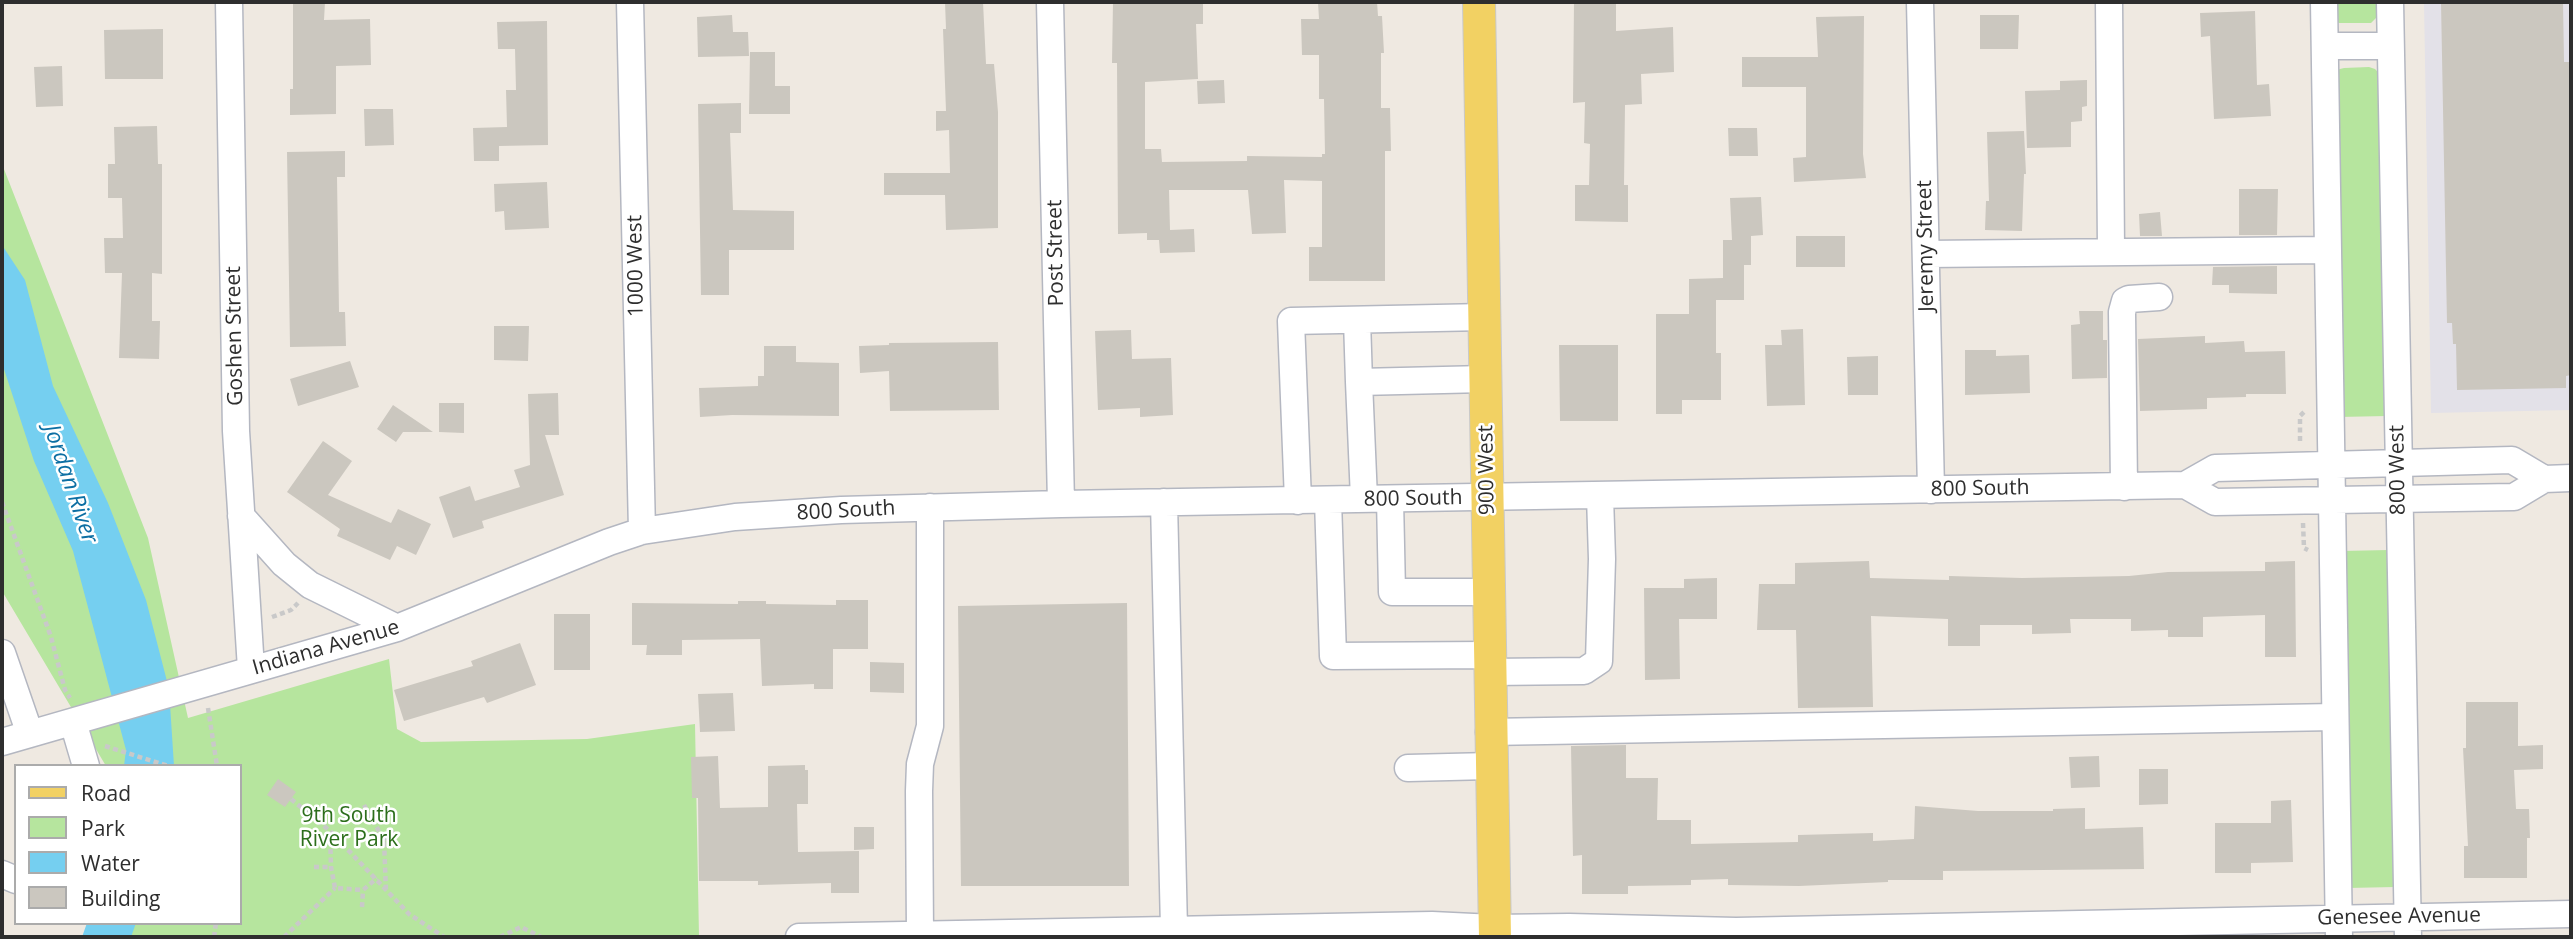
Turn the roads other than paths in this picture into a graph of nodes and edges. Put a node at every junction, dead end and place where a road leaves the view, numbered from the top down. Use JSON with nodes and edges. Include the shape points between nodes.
{"nodes":[{"id":1,"x":229,"y":2,"type":"edge"},
{"id":2,"x":630,"y":2,"type":"edge"},
{"id":3,"x":1050,"y":2,"type":"edge"},
{"id":4,"x":1479,"y":2,"type":"edge"},
{"id":5,"x":1920,"y":2,"type":"edge"},
{"id":6,"x":2109,"y":2,"type":"edge"},
{"id":7,"x":2324,"y":2,"type":"edge"},
{"id":8,"x":2390,"y":2,"type":"edge"},
{"id":9,"x":2325,"y":46,"type":"junction"},
{"id":10,"x":2390,"y":46,"type":"junction"},
{"id":11,"x":2111,"y":250,"type":"junction"},
{"id":12,"x":2328,"y":250,"type":"junction"},
{"id":13,"x":1926,"y":254,"type":"junction"},
{"id":14,"x":2159,"y":297,"type":"dead end"},
{"id":15,"x":1485,"y":317,"type":"junction"},
{"id":16,"x":1357,"y":320,"type":"junction"},
{"id":17,"x":1485,"y":379,"type":"junction"},
{"id":18,"x":1359,"y":382,"type":"junction"},
{"id":19,"x":2398,"y":463,"type":"junction"},
{"id":20,"x":2332,"y":465,"type":"junction"},
{"id":21,"x":2571,"y":478,"type":"edge"},
{"id":22,"x":2544,"y":479,"type":"junction"},
{"id":23,"x":2185,"y":485,"type":"junction"},
{"id":24,"x":2124,"y":486,"type":"junction"},
{"id":25,"x":1931,"y":490,"type":"junction"},
{"id":26,"x":1600,"y":496,"type":"junction"},
{"id":27,"x":1487,"y":498,"type":"junction"},
{"id":28,"x":1377,"y":499,"type":"junction"},
{"id":29,"x":2398,"y":499,"type":"junction"},
{"id":30,"x":1298,"y":500,"type":"junction"},
{"id":31,"x":1328,"y":500,"type":"junction"},
{"id":32,"x":2333,"y":500,"type":"junction"},
{"id":33,"x":1164,"y":502,"type":"junction"},
{"id":34,"x":1061,"y":504,"type":"junction"},
{"id":35,"x":930,"y":507,"type":"junction"},
{"id":36,"x":241,"y":516,"type":"junction"},
{"id":37,"x":642,"y":531,"type":"junction"},
{"id":38,"x":1488,"y":592,"type":"junction"},
{"id":39,"x":397,"y":628,"type":"junction"},
{"id":40,"x":2,"y":653,"type":"edge"},
{"id":41,"x":1489,"y":663,"type":"junction"},
{"id":42,"x":251,"y":669,"type":"junction"},
{"id":43,"x":2335,"y":717,"type":"junction"},
{"id":44,"x":74,"y":722,"type":"junction"},
{"id":45,"x":1489,"y":732,"type":"junction"},
{"id":46,"x":30,"y":734,"type":"junction"},
{"id":47,"x":2,"y":742,"type":"edge"},
{"id":48,"x":85,"y":764,"type":"edge"},
{"id":49,"x":1490,"y":766,"type":"junction"},
{"id":50,"x":1408,"y":768,"type":"dead end"},
{"id":51,"x":2571,"y":914,"type":"edge"},
{"id":52,"x":2408,"y":927,"type":"edge"},
{"id":53,"x":2338,"y":928,"type":"edge"},
{"id":54,"x":1174,"y":929,"type":"junction"},
{"id":55,"x":1494,"y":933,"type":"edge"},
{"id":56,"x":1099,"y":934,"type":"edge"},
{"id":57,"x":920,"y":935,"type":"junction"},
{"id":58,"x":799,"y":937,"type":"edge"}],
"edges":[{"from":1,"to":36,"type":"street","name":"Goshen Street"},
{"from":2,"to":37,"type":"street","name":"1000 West"},
{"from":3,"to":34,"type":"street","name":"Post Street"},
{"from":4,"to":15,"type":"main road","name":"900 West"},
{"from":5,"to":13,"type":"street","name":"Jeremy Street"},
{"from":6,"to":11,"type":"street"},
{"from":7,"to":9,"type":"street"},
{"from":8,"to":10,"type":"street","name":"800 West"},
{"from":9,"to":10,"type":"street"},
{"from":9,"to":12,"type":"street"},
{"from":10,"to":19,"type":"street","name":"800 West"},
{"from":11,"to":12,"type":"street"},
{"from":11,"to":13,"type":"street"},
{"from":12,"to":20,"type":"street"},
{"from":13,"to":25,"type":"street","name":"Jeremy Street"},
{"from":14,"to":24,"type":"street","via":[[2129,299],[2122,312]]},
{"from":15,"to":16,"type":"street"},
{"from":15,"to":17,"type":"main road","name":"900 West"},
{"from":16,"to":18,"type":"street"},
{"from":16,"to":30,"type":"street","via":[[1291,321]]},
{"from":17,"to":18,"type":"street"},
{"from":17,"to":27,"type":"main road","name":"900 West"},
{"from":18,"to":28,"type":"street"},
{"from":19,"to":20,"type":"street","name":"800 South"},
{"from":19,"to":22,"type":"street","name":"800 South","via":[[2512,460]]},
{"from":19,"to":29,"type":"street","name":"800 West"},
{"from":20,"to":23,"type":"street","name":"800 South","via":[[2215,468]]},
{"from":20,"to":32,"type":"street"},
{"from":21,"to":22,"type":"street"},
{"from":22,"to":29,"type":"street","via":[[2514,498]]},
{"from":23,"to":24,"type":"street","name":"800 South"},
{"from":23,"to":32,"type":"street","via":[[2215,502]]},
{"from":24,"to":25,"type":"street","name":"800 South"},
{"from":25,"to":26,"type":"street","name":"800 South"},
{"from":26,"to":27,"type":"street","name":"800 South"},
{"from":26,"to":41,"type":"street","via":[[1599,662],[1584,671]]},
{"from":27,"to":28,"type":"street","name":"800 South"},
{"from":27,"to":38,"type":"main road","name":"900 West"},
{"from":28,"to":31,"type":"street","name":"800 South"},
{"from":28,"to":38,"type":"street","via":[[1392,593]]},
{"from":29,"to":32,"type":"street"},
{"from":29,"to":52,"type":"street","name":"800 West"},
{"from":30,"to":31,"type":"street","name":"800 South"},
{"from":30,"to":33,"type":"street","name":"800 South"},
{"from":31,"to":41,"type":"street","via":[[1333,656]]},
{"from":32,"to":43,"type":"street"},
{"from":33,"to":34,"type":"street","name":"800 South"},
{"from":33,"to":54,"type":"street"},
{"from":34,"to":35,"type":"street","name":"800 South"},
{"from":35,"to":37,"type":"street","name":"800 South","via":[[735,517]]},
{"from":35,"to":57,"type":"street","via":[[930,726],[920,764]]},
{"from":36,"to":39,"type":"street","via":[[264,544],[310,585]]},
{"from":36,"to":42,"type":"street","name":"Goshen Street"},
{"from":37,"to":39,"type":"street","name":"Indiana Avenue"},
{"from":38,"to":41,"type":"main road","name":"900 West"},
{"from":39,"to":42,"type":"street","name":"Indiana Avenue"},
{"from":40,"to":46,"type":"street"},
{"from":41,"to":45,"type":"main road","name":"900 West"},
{"from":42,"to":44,"type":"street","name":"Indiana Avenue"},
{"from":43,"to":45,"type":"street"},
{"from":43,"to":53,"type":"street"},
{"from":44,"to":46,"type":"street","name":"Indiana Avenue"},
{"from":44,"to":48,"type":"street"},
{"from":45,"to":49,"type":"main road","name":"900 West"},
{"from":46,"to":47,"type":"street","name":"Indiana Avenue"},
{"from":49,"to":50,"type":"street"},
{"from":49,"to":55,"type":"main road","name":"900 West"},
{"from":51,"to":52,"type":"street","name":"Genesee Avenue"},
{"from":52,"to":53,"type":"street","name":"Genesee Avenue"},
{"from":53,"to":55,"type":"street","name":"Genesee Avenue","via":[[1569,927]]},
{"from":54,"to":55,"type":"street","name":"Genesee Avenue","via":[[1432,925]]},
{"from":54,"to":56,"type":"street","name":"Genesee Avenue"},
{"from":56,"to":57,"type":"street","name":"Genesee Avenue"},
{"from":57,"to":58,"type":"street","name":"Genesee Avenue"}]}
